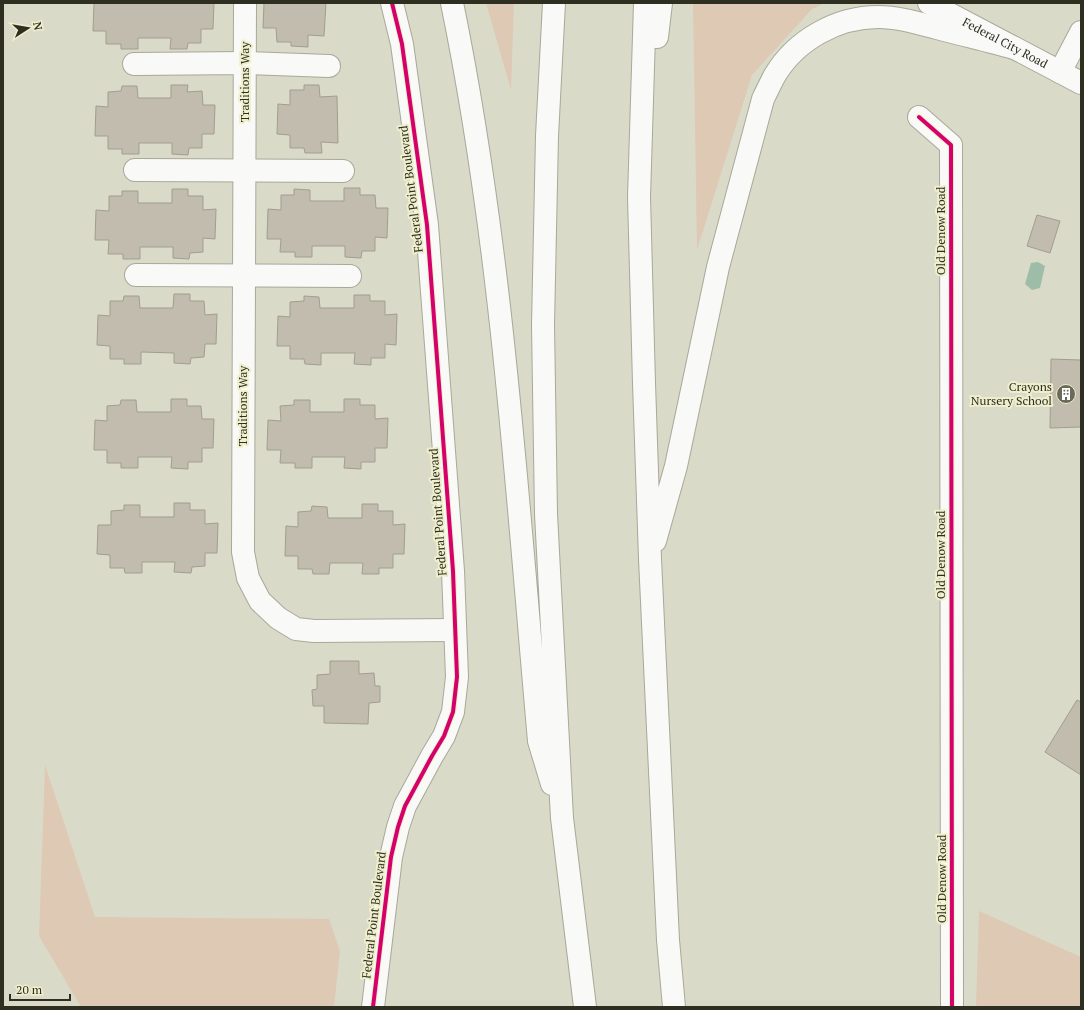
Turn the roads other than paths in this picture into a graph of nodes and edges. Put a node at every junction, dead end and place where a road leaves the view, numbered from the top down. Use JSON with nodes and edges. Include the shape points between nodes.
{"nodes":[{"id":1,"x":245,"y":3,"type":"edge"},
{"id":2,"x":392,"y":3,"type":"edge"},
{"id":3,"x":452,"y":3,"type":"edge"},
{"id":4,"x":553,"y":3,"type":"edge"},
{"id":5,"x":645,"y":3,"type":"edge"},
{"id":6,"x":661,"y":3,"type":"edge"},
{"id":7,"x":929,"y":3,"type":"edge"},
{"id":8,"x":1081,"y":32,"type":"edge"},
{"id":9,"x":1014,"y":48,"type":"junction"},
{"id":10,"x":245,"y":62,"type":"junction"},
{"id":11,"x":134,"y":64,"type":"dead end"},
{"id":12,"x":329,"y":66,"type":"dead end"},
{"id":13,"x":1060,"y":72,"type":"junction"},
{"id":14,"x":1081,"y":83,"type":"edge"},
{"id":15,"x":919,"y":117,"type":"dead end"},
{"id":16,"x":135,"y":170,"type":"dead end"},
{"id":17,"x":244,"y":170,"type":"junction"},
{"id":18,"x":344,"y":171,"type":"dead end"},
{"id":19,"x":639,"y":197,"type":"junction"},
{"id":20,"x":136,"y":275,"type":"dead end"},
{"id":21,"x":244,"y":276,"type":"junction"},
{"id":22,"x":350,"y":276,"type":"dead end"},
{"id":23,"x":650,"y":559,"type":"junction"},
{"id":24,"x":454,"y":630,"type":"junction"},
{"id":25,"x":562,"y":818,"type":"junction"},
{"id":26,"x":373,"y":1007,"type":"edge"},
{"id":27,"x":584,"y":1007,"type":"edge"},
{"id":28,"x":674,"y":1007,"type":"edge"},
{"id":29,"x":952,"y":1007,"type":"edge"}],
"edges":[{"from":1,"to":10,"type":"main road","name":"Traditions Way"},
{"from":2,"to":24,"type":"main road","name":"Federal Point Boulevard","via":[[402,44],[427,225],[453,570]]},
{"from":3,"to":25,"type":"main road","via":[[483,185],[504,350],[539,741]]},
{"from":4,"to":25,"type":"main road","via":[[547,136],[543,341],[546,514]]},
{"from":5,"to":19,"type":"main road"},
{"from":6,"to":19,"type":"main road"},
{"from":7,"to":9,"type":"main road","name":"Federal City Road"},
{"from":8,"to":13,"type":"main road"},
{"from":9,"to":13,"type":"main road","name":"Federal City Road"},
{"from":9,"to":23,"type":"main road","via":[[900,19],[877,17],[854,20],[832,27],[809,39],[791,54],[775,75],[763,100],[718,267],[676,466]]},
{"from":10,"to":11,"type":"main road"},
{"from":10,"to":12,"type":"main road"},
{"from":10,"to":17,"type":"main road","name":"Traditions Way"},
{"from":13,"to":14,"type":"main road","name":"Federal City Road"},
{"from":15,"to":29,"type":"main road","name":"Old Denow Road","via":[[951,145]]},
{"from":16,"to":17,"type":"main road"},
{"from":17,"to":18,"type":"main road"},
{"from":17,"to":21,"type":"main road","name":"Traditions Way"},
{"from":19,"to":23,"type":"main road"},
{"from":20,"to":21,"type":"main road"},
{"from":21,"to":22,"type":"main road"},
{"from":21,"to":24,"type":"main road","name":"Traditions Way","via":[[243,552],[248,578],[260,601],[278,618],[296,629]]},
{"from":23,"to":28,"type":"main road","via":[[668,940]]},
{"from":24,"to":26,"type":"main road","name":"Federal Point Boulevard","via":[[457,677],[453,712],[444,736],[405,806],[398,827],[391,856]]},
{"from":25,"to":27,"type":"main road"}]}
